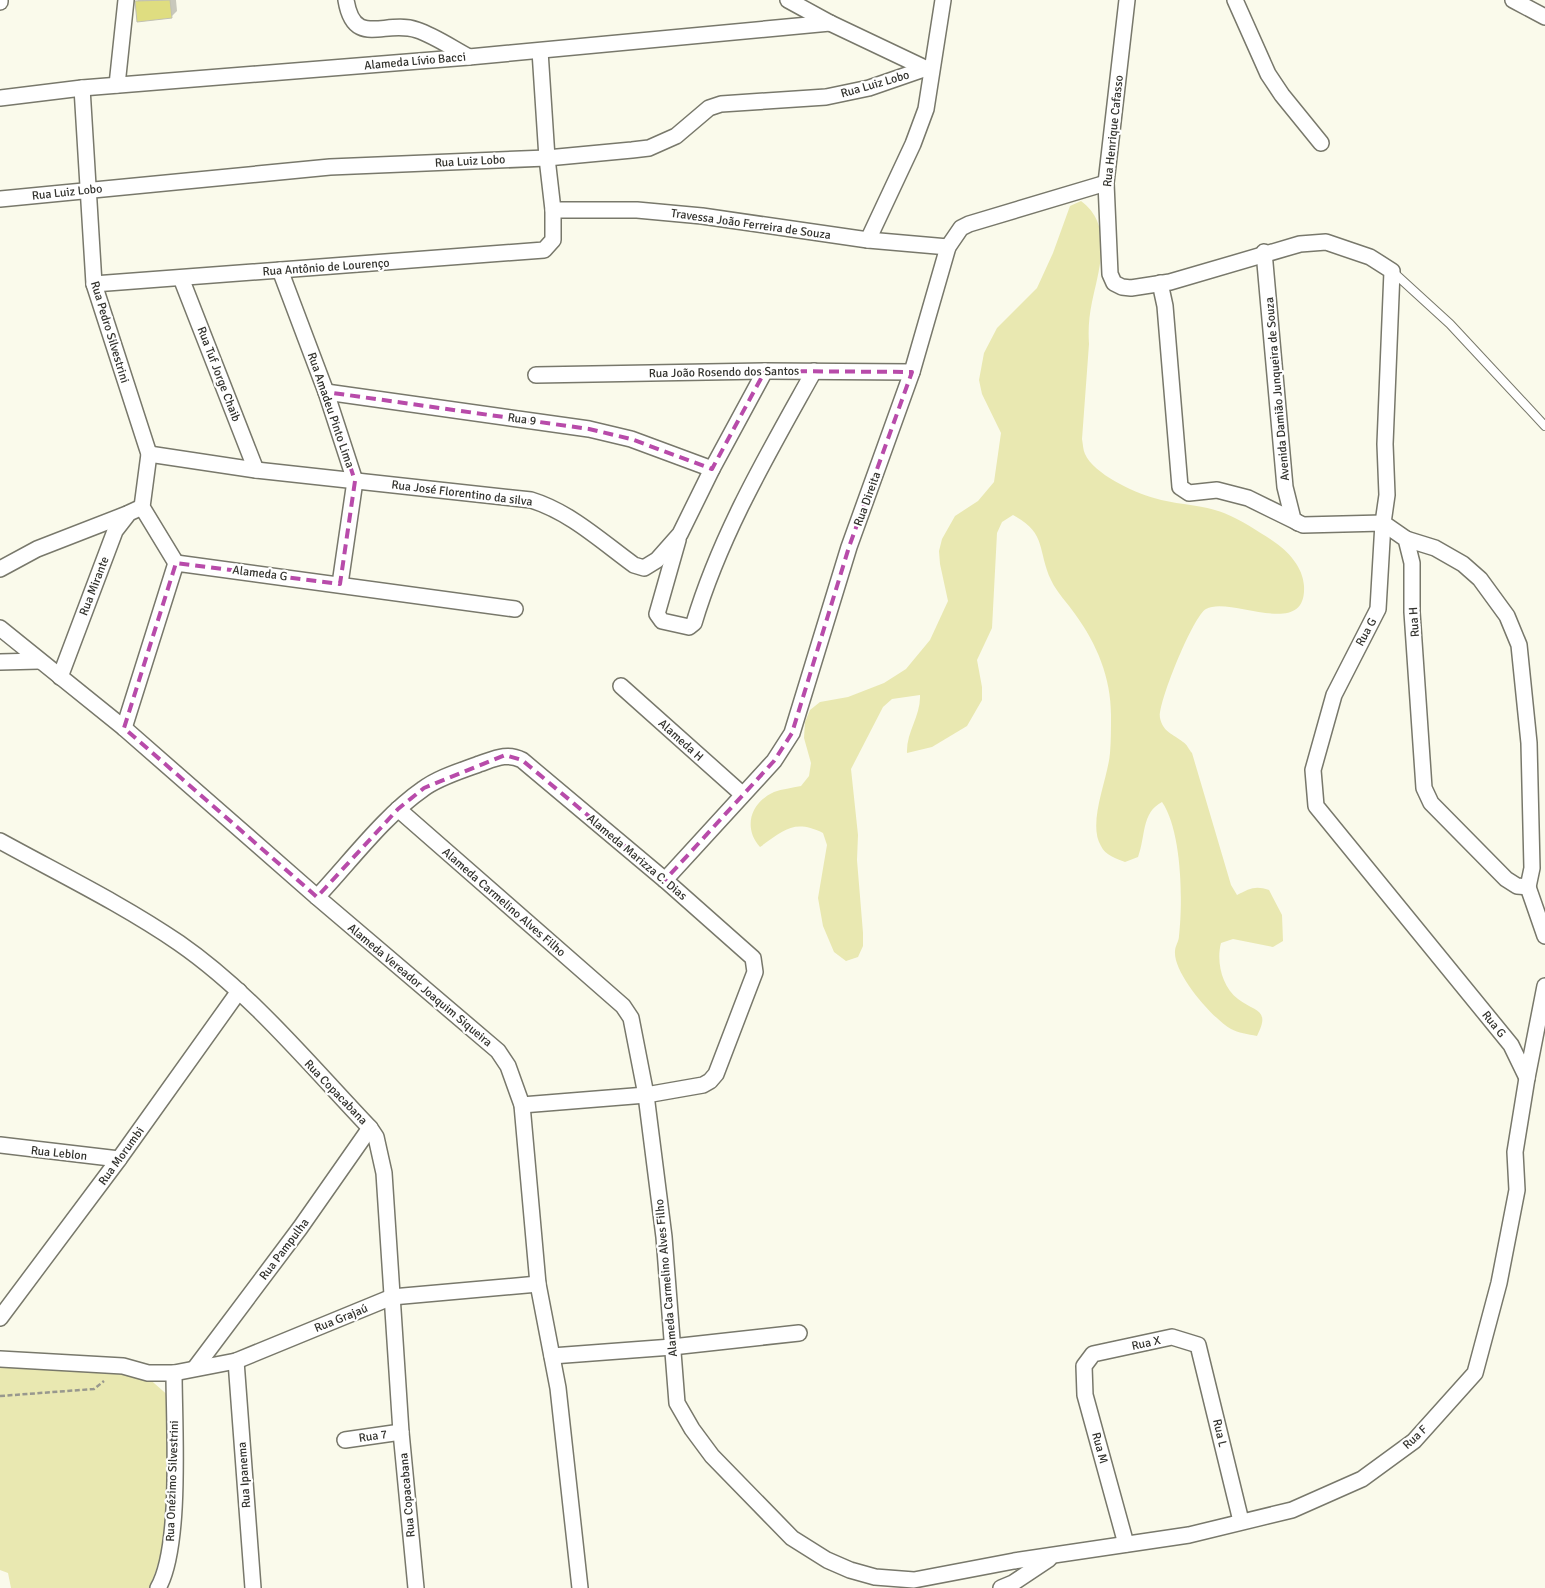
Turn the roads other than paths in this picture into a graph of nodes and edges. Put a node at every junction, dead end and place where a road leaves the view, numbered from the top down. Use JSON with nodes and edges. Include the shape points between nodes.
{"nodes":[{"id":1,"x":126,"y":0,"type":"edge"},
{"id":2,"x":346,"y":0,"type":"edge"},
{"id":3,"x":788,"y":0,"type":"edge"},
{"id":4,"x":943,"y":0,"type":"edge"},
{"id":5,"x":1127,"y":0,"type":"edge"},
{"id":6,"x":1235,"y":0,"type":"edge"},
{"id":7,"x":1514,"y":0,"type":"edge"},
{"id":8,"x":1545,"y":17,"type":"edge"},
{"id":9,"x":830,"y":23,"type":"junction"},
{"id":10,"x":540,"y":51,"type":"junction"},
{"id":11,"x":468,"y":57,"type":"junction"},
{"id":12,"x":929,"y":70,"type":"junction"},
{"id":13,"x":117,"y":85,"type":"junction"},
{"id":14,"x":82,"y":88,"type":"junction"},
{"id":15,"x":0,"y":98,"type":"edge"},
{"id":16,"x":1320,"y":143,"type":"dead end"},
{"id":17,"x":547,"y":158,"type":"junction"},
{"id":18,"x":1106,"y":183,"type":"junction"},
{"id":19,"x":87,"y":189,"type":"junction"},
{"id":20,"x":0,"y":199,"type":"edge"},
{"id":21,"x":553,"y":210,"type":"junction"},
{"id":22,"x":868,"y":240,"type":"junction"},
{"id":23,"x":948,"y":247,"type":"junction"},
{"id":24,"x":1264,"y":252,"type":"junction"},
{"id":25,"x":280,"y":270,"type":"junction"},
{"id":26,"x":1392,"y":271,"type":"junction"},
{"id":27,"x":181,"y":278,"type":"junction"},
{"id":28,"x":1160,"y":283,"type":"junction"},
{"id":29,"x":94,"y":284,"type":"junction"},
{"id":30,"x":765,"y":371,"type":"junction"},
{"id":31,"x":814,"y":371,"type":"junction"},
{"id":32,"x":912,"y":372,"type":"junction"},
{"id":33,"x":536,"y":375,"type":"dead end"},
{"id":34,"x":326,"y":392,"type":"junction"},
{"id":35,"x":1545,"y":426,"type":"edge"},
{"id":36,"x":149,"y":454,"type":"junction"},
{"id":37,"x":712,"y":469,"type":"junction"},
{"id":38,"x":256,"y":470,"type":"junction"},
{"id":39,"x":355,"y":481,"type":"junction"},
{"id":40,"x":135,"y":510,"type":"junction"},
{"id":41,"x":1298,"y":523,"type":"junction"},
{"id":42,"x":1383,"y":523,"type":"junction"},
{"id":43,"x":680,"y":534,"type":"junction"},
{"id":44,"x":1406,"y":539,"type":"junction"},
{"id":45,"x":176,"y":563,"type":"junction"},
{"id":46,"x":0,"y":569,"type":"edge"},
{"id":47,"x":340,"y":584,"type":"junction"},
{"id":48,"x":515,"y":609,"type":"dead end"},
{"id":49,"x":0,"y":628,"type":"edge"},
{"id":50,"x":39,"y":661,"type":"junction"},
{"id":51,"x":0,"y":662,"type":"edge"},
{"id":52,"x":60,"y":677,"type":"junction"},
{"id":53,"x":621,"y":686,"type":"dead end"},
{"id":54,"x":124,"y":728,"type":"junction"},
{"id":55,"x":742,"y":794,"type":"junction"},
{"id":56,"x":398,"y":809,"type":"junction"},
{"id":57,"x":0,"y":841,"type":"edge"},
{"id":58,"x":665,"y":880,"type":"junction"},
{"id":59,"x":1528,"y":886,"type":"junction"},
{"id":60,"x":317,"y":897,"type":"junction"},
{"id":61,"x":1545,"y":936,"type":"edge"},
{"id":62,"x":1545,"y":986,"type":"edge"},
{"id":63,"x":239,"y":991,"type":"junction"},
{"id":64,"x":1527,"y":1078,"type":"junction"},
{"id":65,"x":646,"y":1095,"type":"junction"},
{"id":66,"x":522,"y":1105,"type":"junction"},
{"id":67,"x":370,"y":1128,"type":"junction"},
{"id":68,"x":0,"y":1145,"type":"edge"},
{"id":69,"x":119,"y":1159,"type":"junction"},
{"id":70,"x":538,"y":1284,"type":"junction"},
{"id":71,"x":392,"y":1297,"type":"junction"},
{"id":72,"x":0,"y":1318,"type":"edge"},
{"id":73,"x":800,"y":1333,"type":"dead end"},
{"id":74,"x":1198,"y":1345,"type":"joint"},
{"id":75,"x":672,"y":1348,"type":"junction"},
{"id":76,"x":1093,"y":1354,"type":"joint"},
{"id":77,"x":552,"y":1356,"type":"junction"},
{"id":78,"x":0,"y":1359,"type":"edge"},
{"id":79,"x":236,"y":1361,"type":"junction"},
{"id":80,"x":195,"y":1368,"type":"junction"},
{"id":81,"x":174,"y":1373,"type":"junction"},
{"id":82,"x":401,"y":1432,"type":"junction"},
{"id":83,"x":345,"y":1440,"type":"dead end"},
{"id":84,"x":1241,"y":1521,"type":"junction"},
{"id":85,"x":1126,"y":1544,"type":"junction"},
{"id":86,"x":1052,"y":1557,"type":"junction"},
{"id":87,"x":158,"y":1588,"type":"edge"},
{"id":88,"x":253,"y":1588,"type":"edge"},
{"id":89,"x":416,"y":1588,"type":"edge"},
{"id":90,"x":580,"y":1588,"type":"edge"},
{"id":91,"x":1001,"y":1588,"type":"edge"}],
"edges":[{"from":1,"to":13,"type":"street"},
{"from":2,"to":11,"type":"street","via":[[349,15],[357,26],[418,30]]},
{"from":3,"to":9,"type":"street"},
{"from":4,"to":12,"type":"street"},
{"from":5,"to":18,"type":"street","name":"Rua Henrique Cafasso"},
{"from":6,"to":16,"type":"street","via":[[1268,74]]},
{"from":7,"to":8,"type":"street"},
{"from":9,"to":10,"type":"street","name":"Alameda Lívio Bacci"},
{"from":9,"to":12,"type":"street"},
{"from":10,"to":11,"type":"street","name":"Alameda Lívio Bacci"},
{"from":10,"to":17,"type":"street"},
{"from":11,"to":13,"type":"street","name":"Alameda Lívio Bacci"},
{"from":12,"to":17,"type":"street","name":"Rua Luiz Lobo","via":[[826,97],[721,104],[709,108],[676,136],[649,148]]},
{"from":12,"to":22,"type":"street","via":[[926,110]]},
{"from":13,"to":14,"type":"street","name":"Alameda Lívio Bacci"},
{"from":14,"to":15,"type":"street","name":"Alameda Lívio Bacci"},
{"from":14,"to":19,"type":"street","name":"Rua Pedro Silvestrini"},
{"from":17,"to":19,"type":"street","name":"Rua Luiz Lobo","via":[[330,167]]},
{"from":17,"to":21,"type":"street"},
{"from":18,"to":23,"type":"street","name":"Rua Direita","via":[[969,224],[961,228]]},
{"from":18,"to":28,"type":"street","name":"Rua Henrique Cafasso","via":[[1110,274],[1114,282],[1131,288]]},
{"from":19,"to":20,"type":"street","name":"Rua Luiz Lobo"},
{"from":19,"to":29,"type":"street","name":"Rua Pedro Silvestrini"},
{"from":21,"to":22,"type":"street","name":"Travessa João Ferreira de Souza","via":[[636,210],[702,216]]},
{"from":21,"to":25,"type":"street","name":"Rua Antônio de Lourenço","via":[[553,240],[550,246],[535,252]]},
{"from":22,"to":23,"type":"street","name":"Travessa João Ferreira de Souza"},
{"from":23,"to":32,"type":"street","name":"Rua Direita"},
{"from":24,"to":26,"type":"street","name":"Rua Henrique Cafasso","via":[[1326,242],[1370,257]]},
{"from":24,"to":28,"type":"street","name":"Rua Henrique Cafasso"},
{"from":24,"to":41,"type":"street","name":"Avenida Damião Junqueira de Souza","via":[[1285,487],[1293,519]]},
{"from":25,"to":27,"type":"street","name":"Rua Antônio de Lourenço"},
{"from":25,"to":34,"type":"street","name":"Rua Amadeu Pinto Lima"},
{"from":26,"to":35,"type":"lane","via":[[1450,324]]},
{"from":26,"to":42,"type":"street","via":[[1385,444],[1387,495]]},
{"from":27,"to":29,"type":"street","name":"Rua Antônio de Lourenço"},
{"from":27,"to":38,"type":"street","name":"Rua Tuf Jorge Chaib"},
{"from":28,"to":41,"type":"street","via":[[1165,306],[1180,487],[1189,492],[1217,490],[1248,498]]},
{"from":29,"to":36,"type":"street","name":"Rua Pedro Silvestrini"},
{"from":30,"to":31,"type":"street","name":"Rua João Rosendo dos Santos"},
{"from":30,"to":33,"type":"street","name":"Rua João Rosendo dos Santos"},
{"from":30,"to":37,"type":"street","name":"Rua José Florentino da silva"},
{"from":31,"to":32,"type":"street","name":"Rua João Rosendo dos Santos"},
{"from":31,"to":43,"type":"street","via":[[763,462],[721,547],[694,623],[689,627],[662,621],[657,614]]},
{"from":32,"to":55,"type":"street","name":"Rua Direita","via":[[849,547],[792,733],[774,760]]},
{"from":34,"to":37,"type":"street","name":"Rua 9","via":[[590,429],[631,439]]},
{"from":34,"to":39,"type":"street","name":"Rua Amadeu Pinto Lima"},
{"from":36,"to":38,"type":"street","name":"Rua José Florentino da silva"},
{"from":36,"to":40,"type":"street","name":"Rua Pedro Silvestrini"},
{"from":37,"to":43,"type":"street","name":"Rua José Florentino da silva"},
{"from":38,"to":39,"type":"street","name":"Rua José Florentino da silva"},
{"from":39,"to":43,"type":"street","name":"Rua José Florentino da silva","via":[[530,500],[548,505],[640,568],[650,566]]},
{"from":39,"to":47,"type":"street","name":"Rua Amadeu Pinto Lima"},
{"from":40,"to":45,"type":"street"},
{"from":40,"to":46,"type":"street","via":[[37,549]]},
{"from":40,"to":52,"type":"street","name":"Rua Mirante","via":[[115,531]]},
{"from":41,"to":42,"type":"street"},
{"from":42,"to":44,"type":"street"},
{"from":42,"to":64,"type":"street","name":"Rua G","via":[[1378,609],[1334,695],[1313,770],[1316,806],[1511,1045]]},
{"from":44,"to":59,"type":"street","name":"Rua H","via":[[1412,562],[1412,612],[1424,788],[1431,803],[1506,879],[1517,886]]},
{"from":44,"to":59,"type":"street","via":[[1435,548],[1463,564],[1480,579],[1507,616],[1519,645],[1529,743],[1532,868]]},
{"from":45,"to":47,"type":"street","name":"Alameda G"},
{"from":45,"to":54,"type":"street"},
{"from":47,"to":48,"type":"street","name":"Alameda G"},
{"from":49,"to":50,"type":"street","name":"Alameda Vereador Joaquim Siqueira"},
{"from":50,"to":51,"type":"street"},
{"from":50,"to":52,"type":"street","name":"Alameda Vereador Joaquim Siqueira"},
{"from":52,"to":54,"type":"street","name":"Alameda Vereador Joaquim Siqueira"},
{"from":53,"to":55,"type":"street","name":"Alameda H"},
{"from":54,"to":60,"type":"street","name":"Alameda Vereador Joaquim Siqueira"},
{"from":55,"to":58,"type":"street","name":"Rua Direita"},
{"from":56,"to":58,"type":"street","name":"Alameda Marizza C. Dias","via":[[442,778],[512,755]]},
{"from":56,"to":60,"type":"street"},
{"from":56,"to":65,"type":"street","name":"Alameda Carmelino Alves Filho","via":[[623,1006],[631,1018]]},
{"from":57,"to":63,"type":"street","name":"Rua Copacabana","via":[[163,933]]},
{"from":58,"to":65,"type":"street","name":"Alameda Marizza C. Dias","via":[[756,964],[719,1065],[710,1081]]},
{"from":59,"to":61,"type":"street"},
{"from":60,"to":66,"type":"street","name":"Alameda Vereador Joaquim Siqueira","via":[[498,1051],[508,1066]]},
{"from":62,"to":64,"type":"street"},
{"from":63,"to":67,"type":"street","name":"Rua Copacabana"},
{"from":63,"to":69,"type":"street","name":"Rua Morumbi"},
{"from":64,"to":84,"type":"street","name":"Rua F","via":[[1516,1152],[1517,1190],[1499,1283],[1475,1373],[1414,1441],[1362,1479],[1292,1510]]},
{"from":65,"to":66,"type":"street"},
{"from":65,"to":75,"type":"street","name":"Alameda Carmelino Alves Filho","via":[[664,1237]]},
{"from":66,"to":70,"type":"street","name":"Alameda Vereador Joaquim Siqueira"},
{"from":67,"to":71,"type":"street","name":"Rua Copacabana","via":[[378,1145],[384,1173]]},
{"from":67,"to":80,"type":"street","name":"Rua Pampulha"},
{"from":68,"to":69,"type":"street","name":"Rua Leblon"},
{"from":69,"to":72,"type":"street","name":"Rua Morumbi"},
{"from":70,"to":71,"type":"street","name":"Rua Grajaú"},
{"from":70,"to":77,"type":"street","name":"Alameda Vereador Joaquim Siqueira"},
{"from":71,"to":79,"type":"street","name":"Rua Grajaú"},
{"from":71,"to":82,"type":"street","name":"Rua Copacabana"},
{"from":73,"to":75,"type":"street"},
{"from":74,"to":76,"type":"street","name":"Rua X","via":[[1172,1337]]},
{"from":74,"to":84,"type":"street","name":"Rua L"},
{"from":75,"to":77,"type":"street"},
{"from":75,"to":86,"type":"street","name":"Alameda Carmelino Alves Filho","via":[[677,1403],[692,1429],[712,1456],[792,1538],[827,1560],[875,1577],[914,1580]]},
{"from":76,"to":85,"type":"street","name":"Rua M","via":[[1084,1366],[1085,1394]]},
{"from":77,"to":90,"type":"street","name":"Alameda Vereador Joaquim Siqueira"},
{"from":78,"to":81,"type":"street","name":"Rua Grajaú","via":[[123,1366],[148,1373]]},
{"from":79,"to":80,"type":"street","name":"Rua Grajaú"},
{"from":79,"to":88,"type":"street","name":"Rua Ipanema"},
{"from":80,"to":81,"type":"street","name":"Rua Grajaú"},
{"from":81,"to":87,"type":"street","name":"Rua Onézimo Silvestrini","via":[[172,1532]]},
{"from":82,"to":83,"type":"street","name":"Rua 7"},
{"from":82,"to":89,"type":"street","name":"Rua Copacabana"},
{"from":84,"to":85,"type":"street","name":"Rua F","via":[[1188,1535]]},
{"from":85,"to":86,"type":"street","name":"Rua F"},
{"from":86,"to":91,"type":"street"}]}
